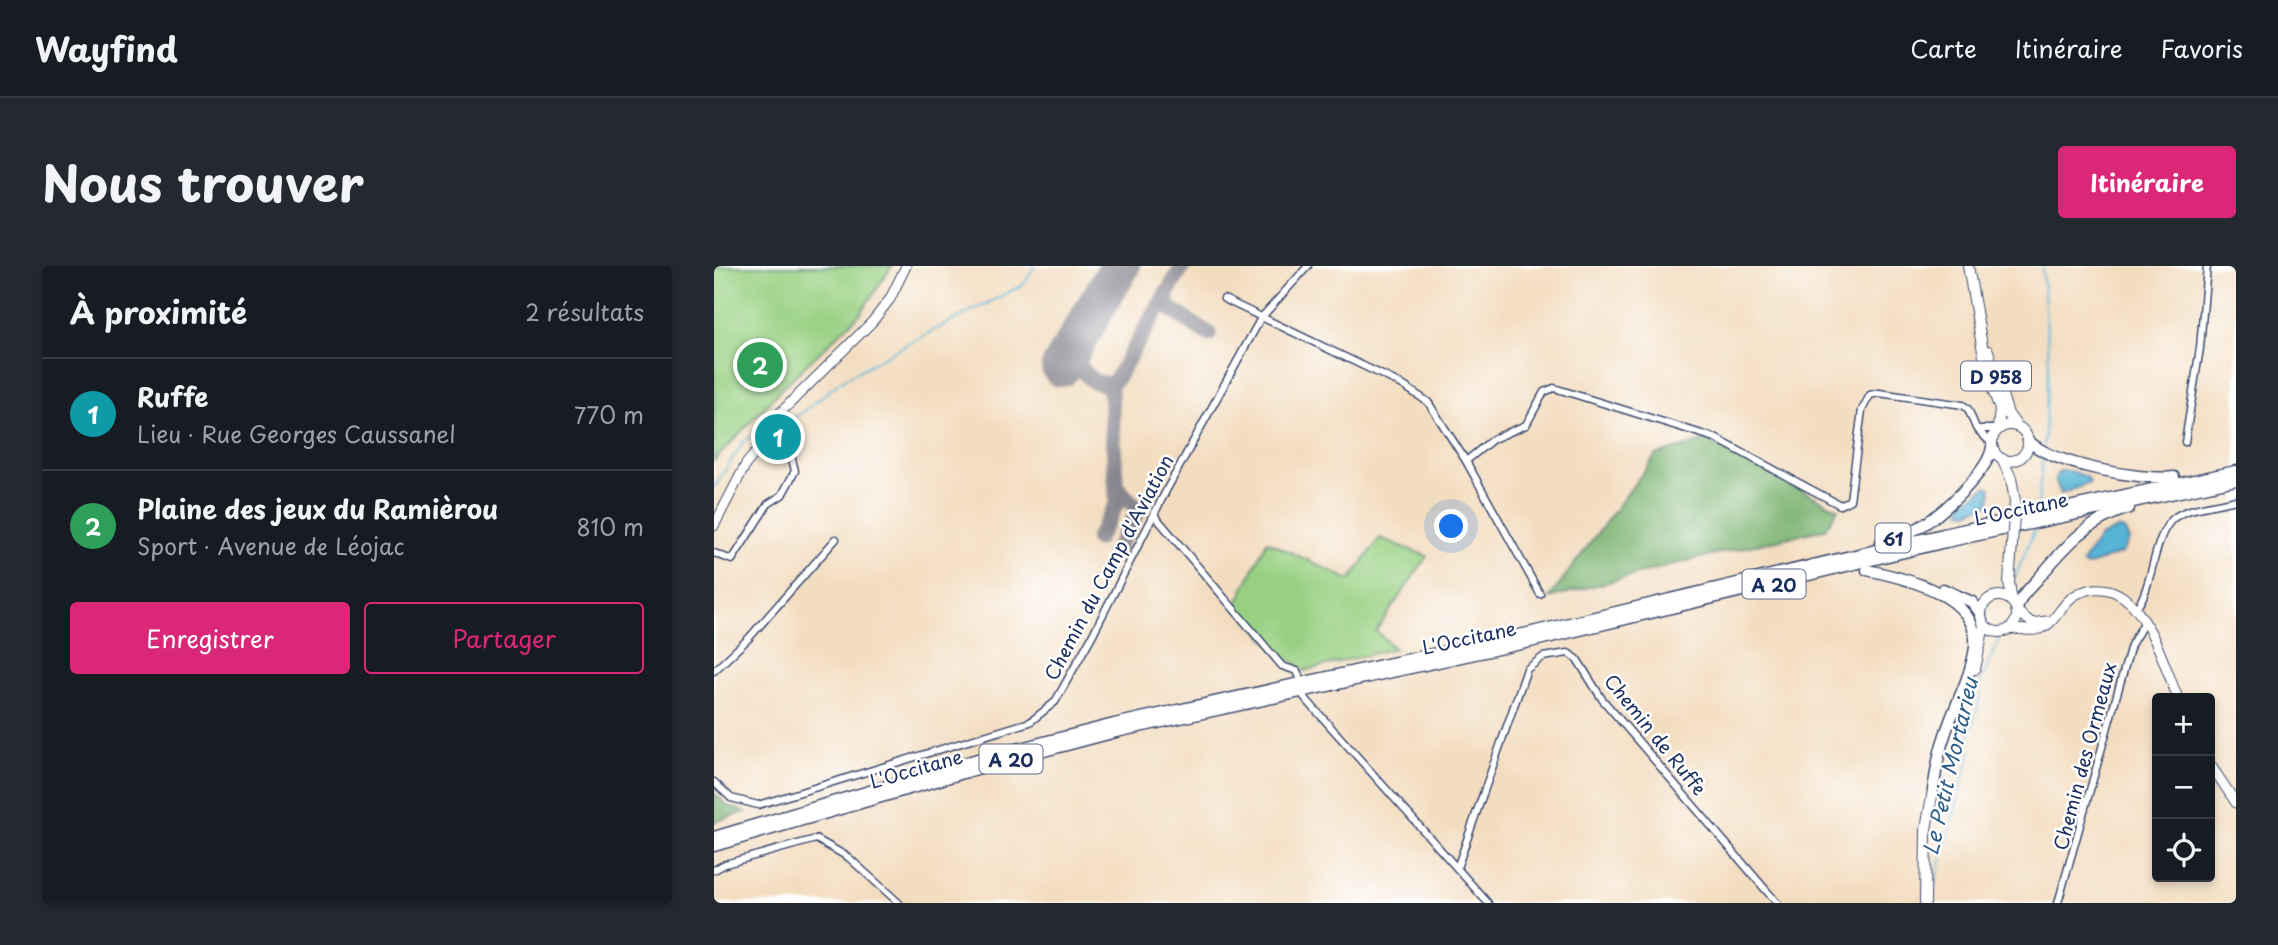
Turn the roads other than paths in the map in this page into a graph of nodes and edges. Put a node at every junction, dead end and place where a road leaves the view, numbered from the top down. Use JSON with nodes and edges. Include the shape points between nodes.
{"nodes":[{"id":1,"x":906,"y":266,"type":"edge"},
{"id":2,"x":1308,"y":266,"type":"edge"},
{"id":3,"x":1968,"y":266,"type":"edge"},
{"id":4,"x":2207,"y":266,"type":"edge"},
{"id":5,"x":1224,"y":299,"type":"dead end"},
{"id":6,"x":1261,"y":318,"type":"junction"},
{"id":7,"x":1979,"y":325,"type":"junction"},
{"id":8,"x":2016,"y":425,"type":"junction"},
{"id":9,"x":1976,"y":428,"type":"junction"},
{"id":10,"x":1997,"y":429,"type":"junction"},
{"id":11,"x":767,"y":436,"type":"junction"},
{"id":12,"x":2028,"y":440,"type":"junction"},
{"id":13,"x":2185,"y":442,"type":"dead end"},
{"id":14,"x":1992,"y":446,"type":"junction"},
{"id":15,"x":2020,"y":458,"type":"junction"},
{"id":16,"x":2002,"y":459,"type":"junction"},
{"id":17,"x":1466,"y":461,"type":"junction"},
{"id":18,"x":2236,"y":470,"type":"edge"},
{"id":19,"x":2231,"y":481,"type":"edge"},
{"id":20,"x":2236,"y":500,"type":"edge"},
{"id":21,"x":2015,"y":501,"type":"junction"},
{"id":22,"x":1155,"y":516,"type":"junction"},
{"id":23,"x":714,"y":526,"type":"edge"},
{"id":24,"x":836,"y":540,"type":"dead end"},
{"id":25,"x":714,"y":553,"type":"edge"},
{"id":26,"x":2009,"y":565,"type":"junction"},
{"id":27,"x":1867,"y":570,"type":"junction"},
{"id":28,"x":1759,"y":578,"type":"junction"},
{"id":29,"x":1742,"y":592,"type":"junction"},
{"id":30,"x":1540,"y":594,"type":"dead end"},
{"id":31,"x":1992,"y":597,"type":"junction"},
{"id":32,"x":2014,"y":607,"type":"junction"},
{"id":33,"x":2137,"y":607,"type":"junction"},
{"id":34,"x":1980,"y":614,"type":"junction"},
{"id":35,"x":2055,"y":614,"type":"junction"},
{"id":36,"x":2145,"y":621,"type":"junction"},
{"id":37,"x":1984,"y":625,"type":"junction"},
{"id":38,"x":2005,"y":631,"type":"junction"},
{"id":39,"x":714,"y":671,"type":"edge"},
{"id":40,"x":1974,"y":671,"type":"junction"},
{"id":41,"x":1300,"y":676,"type":"dead end"},
{"id":42,"x":2176,"y":693,"type":"edge"},
{"id":43,"x":1304,"y":698,"type":"dead end"},
{"id":44,"x":2215,"y":772,"type":"edge"},
{"id":45,"x":714,"y":782,"type":"edge"},
{"id":46,"x":1933,"y":790,"type":"junction"},
{"id":47,"x":2236,"y":803,"type":"edge"},
{"id":48,"x":714,"y":837,"type":"edge"},
{"id":49,"x":714,"y":846,"type":"edge"},
{"id":50,"x":1457,"y":868,"type":"junction"},
{"id":51,"x":714,"y":870,"type":"edge"},
{"id":52,"x":899,"y":903,"type":"edge"},
{"id":53,"x":1488,"y":903,"type":"edge"},
{"id":54,"x":1777,"y":903,"type":"edge"},
{"id":55,"x":1925,"y":903,"type":"edge"},
{"id":56,"x":2058,"y":903,"type":"edge"}],
"edges":[{"from":1,"to":11,"type":"main road","via":[[881,312],[778,415]]},
{"from":2,"to":6,"type":"street","name":"Chemin du Camp d'Aviation"},
{"from":3,"to":7,"type":"main road","number":"D 958"},
{"from":4,"to":13,"type":"street"},
{"from":5,"to":6,"type":"street"},
{"from":6,"to":17,"type":"street","via":[[1401,384],[1428,402]]},
{"from":6,"to":22,"type":"street","name":"Chemin du Camp d'Aviation"},
{"from":7,"to":8,"type":"main road","number":"D 958"},
{"from":7,"to":10,"type":"main road","number":"D 958","via":[[1987,374],[2000,409]]},
{"from":8,"to":10,"type":"main road"},
{"from":8,"to":12,"type":"main road"},
{"from":9,"to":10,"type":"street"},
{"from":9,"to":14,"type":"street"},
{"from":9,"to":17,"type":"street","via":[[1963,405],[1870,395],[1862,410],[1850,500],[1843,505],[1715,438],[1554,388],[1544,392],[1527,425],[1493,439]]},
{"from":10,"to":14,"type":"main road"},
{"from":11,"to":23,"type":"main road","via":[[746,464]]},
{"from":11,"to":25,"type":"street","via":[[791,456],[795,471],[732,560]]},
{"from":12,"to":15,"type":"main road"},
{"from":12,"to":18,"type":"highway","via":[[2040,450],[2139,479]]},
{"from":14,"to":16,"type":"main road"},
{"from":14,"to":28,"type":"highway","number":"61","via":[[1982,469],[1944,509],[1918,528]]},
{"from":15,"to":16,"type":"main road"},
{"from":15,"to":21,"type":"main road"},
{"from":16,"to":21,"type":"main road"},
{"from":17,"to":30,"type":"street"},
{"from":18,"to":28,"type":"highway","name":"L'Occitane","number":"A 20"},
{"from":19,"to":29,"type":"highway","name":"L'Occitane","number":"A 20","via":[[1946,542]]},
{"from":19,"to":32,"type":"highway","via":[[2093,522],[2056,556]]},
{"from":20,"to":33,"type":"street","via":[[2169,520]]},
{"from":21,"to":26,"type":"main road","bridge":true},
{"from":22,"to":41,"type":"street","via":[[1282,666]]},
{"from":22,"to":45,"type":"street","name":"Chemin du Camp d'Aviation","via":[[1061,691],[1037,719],[758,805],[731,798]]},
{"from":24,"to":39,"type":"street"},
{"from":26,"to":31,"type":"main road"},
{"from":26,"to":32,"type":"main road"},
{"from":27,"to":29,"type":"highway","number":"61"},
{"from":27,"to":34,"type":"highway","number":"61","via":[[1924,581],[1972,602]]},
{"from":27,"to":46,"type":"highway","number":"61","via":[[1949,599],[1964,612],[1973,632],[1971,663],[1943,740]]},
{"from":28,"to":48,"type":"highway","name":"L'Occitane","number":"A 20","via":[[1114,724],[970,761]]},
{"from":29,"to":49,"type":"highway","name":"L'Occitane","number":"A 20","via":[[1049,749]]},
{"from":31,"to":32,"type":"main road","via":[[2003,596]]},
{"from":31,"to":34,"type":"main road"},
{"from":32,"to":35,"type":"main road","via":[[2024,620],[2036,624]]},
{"from":32,"to":38,"type":"main road","via":[[2015,622]]},
{"from":33,"to":35,"type":"main road","via":[[2100,589],[2077,594]]},
{"from":33,"to":36,"type":"main road"},
{"from":34,"to":37,"type":"main road"},
{"from":35,"to":38,"type":"main road","via":[[2038,630]]},
{"from":36,"to":42,"type":"main road"},
{"from":36,"to":56,"type":"street","name":"Chemin des Ormeaux","via":[[2131,645]]},
{"from":37,"to":38,"type":"main road"},
{"from":37,"to":40,"type":"main road"},
{"from":38,"to":40,"type":"main road","via":[[1990,643]]},
{"from":40,"to":46,"type":"main road"},
{"from":43,"to":50,"type":"street"},
{"from":44,"to":47,"type":"main road"},
{"from":46,"to":55,"type":"main road","via":[[1925,841]]},
{"from":50,"to":53,"type":"street"},
{"from":50,"to":54,"type":"street","name":"Chemin de Ruffe","via":[[1527,669],[1543,657],[1568,653]]},
{"from":51,"to":52,"type":"street","via":[[816,839],[848,857]]}]}
